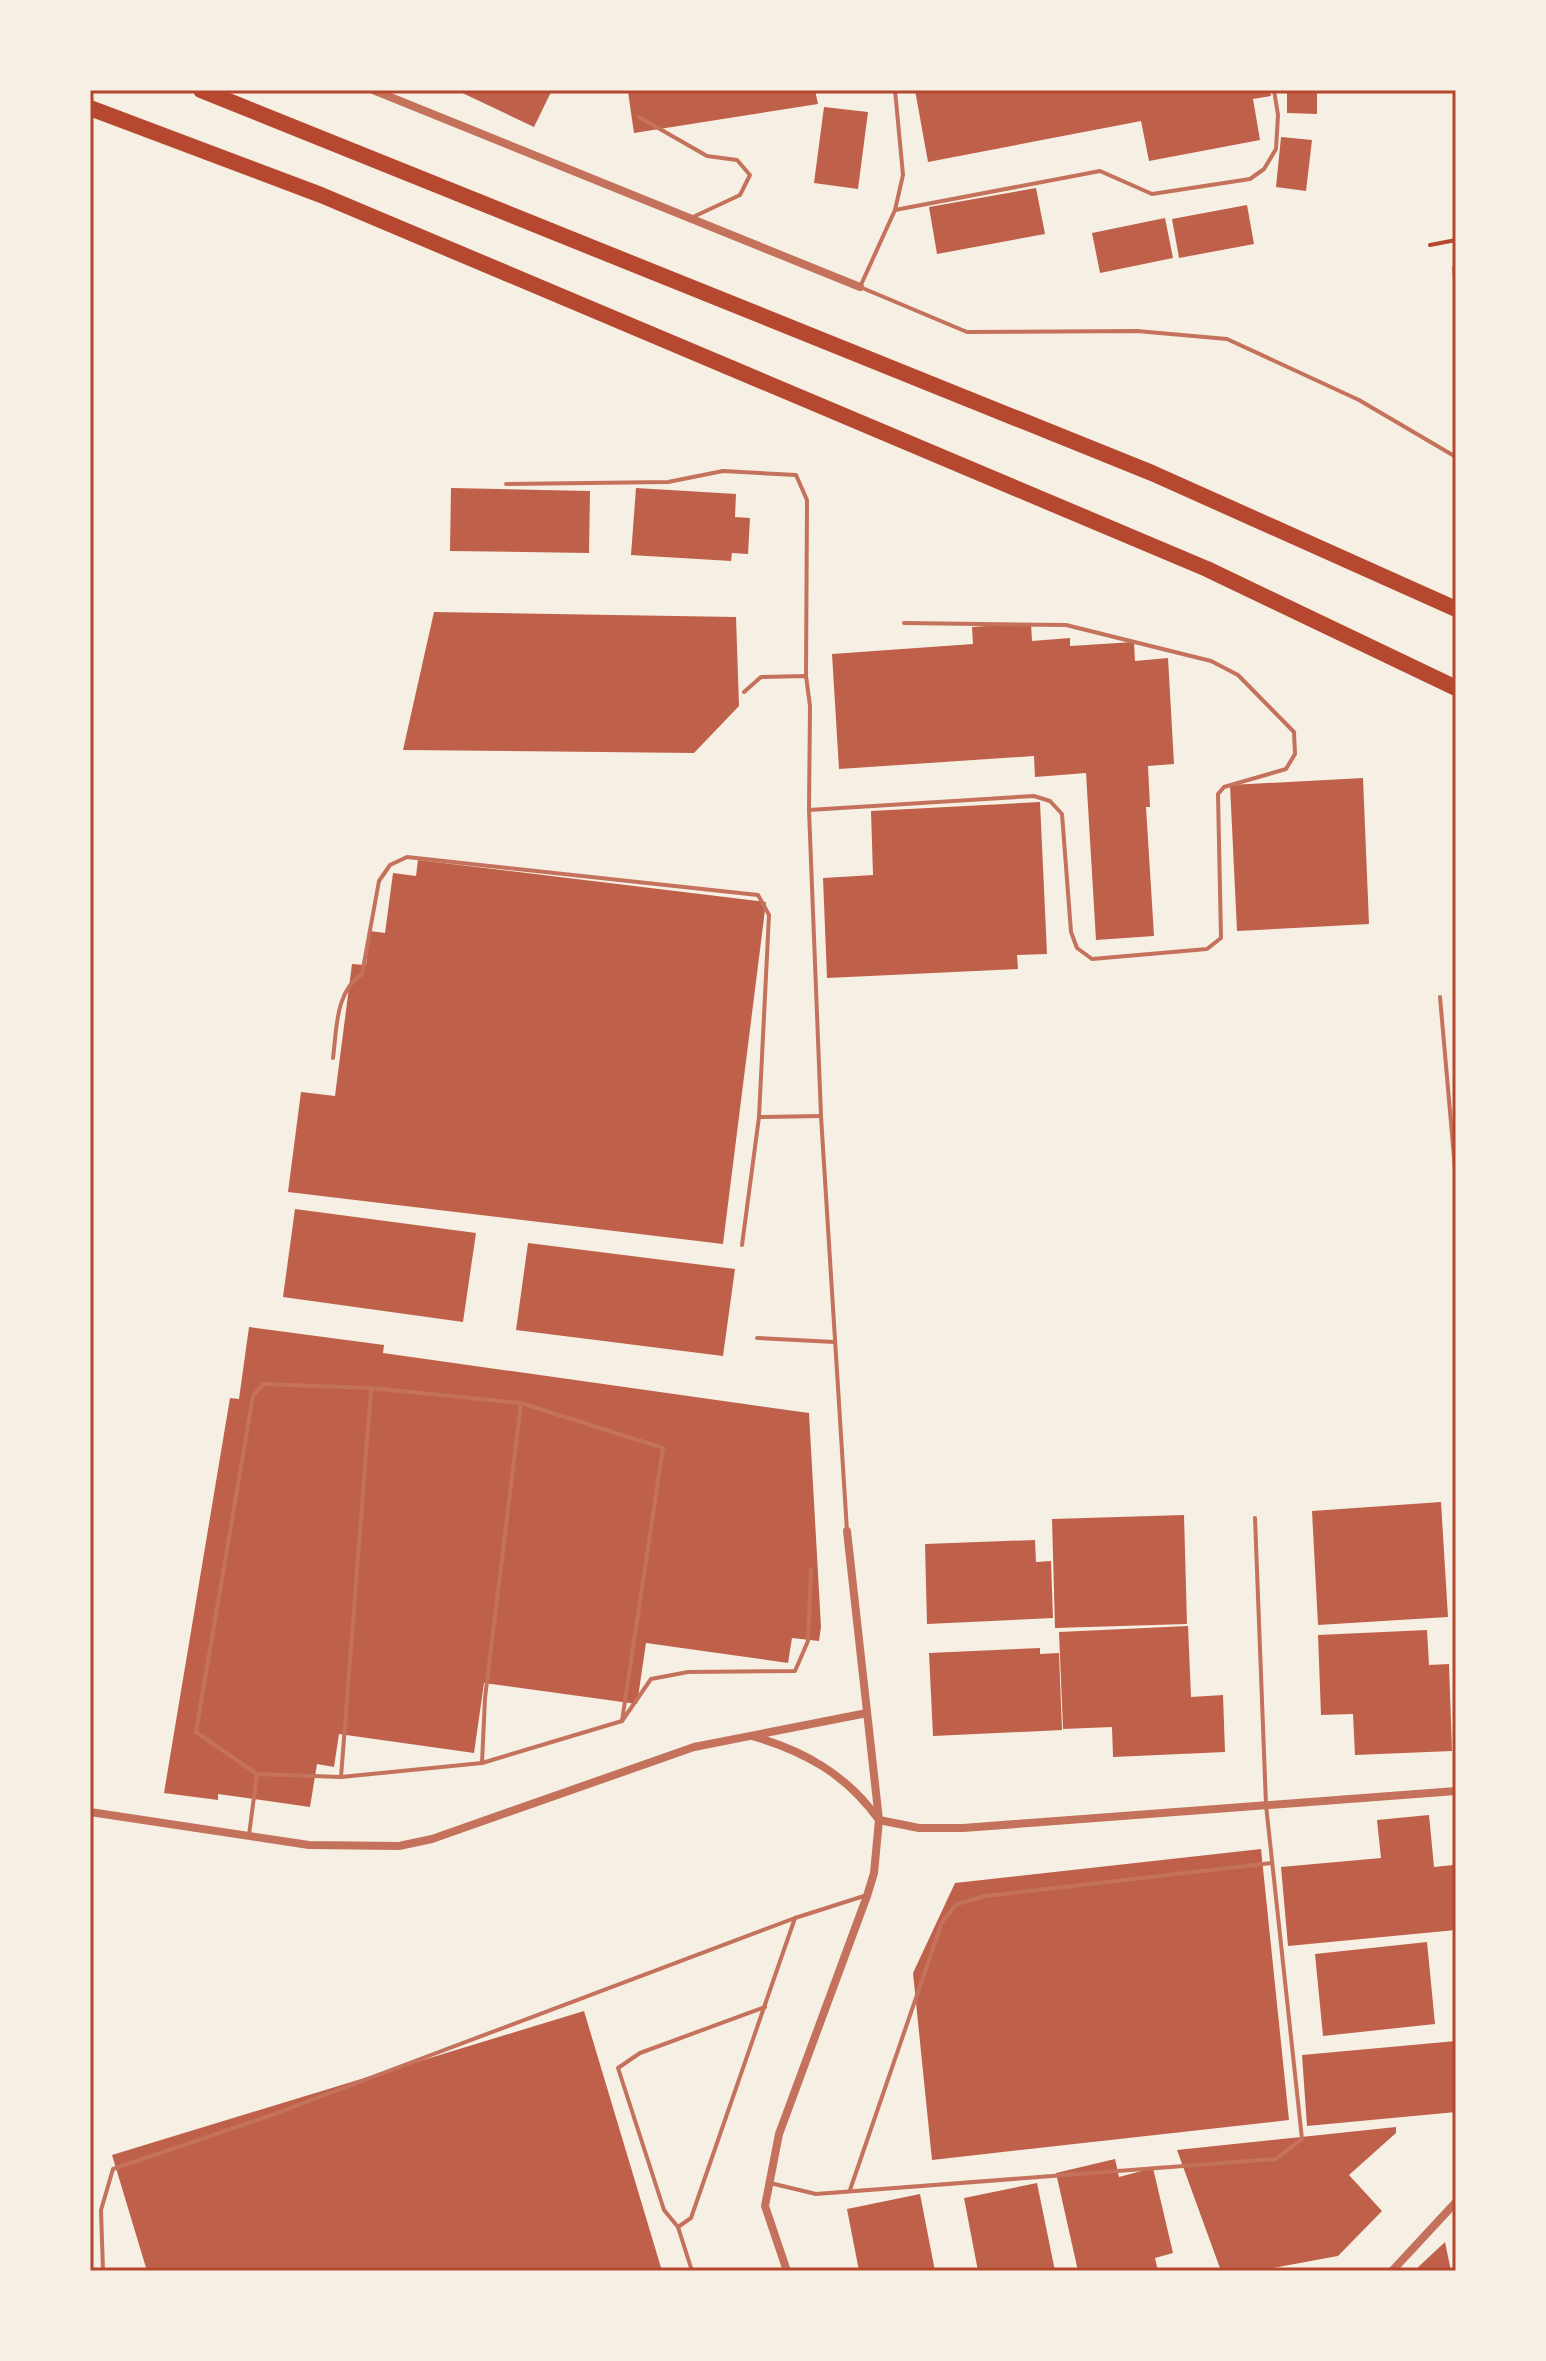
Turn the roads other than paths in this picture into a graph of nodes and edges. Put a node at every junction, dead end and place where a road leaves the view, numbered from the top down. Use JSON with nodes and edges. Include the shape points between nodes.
{"nodes":[{"id":1,"x":201,"y":90,"type":"edge"},
{"id":2,"x":373,"y":90,"type":"edge"},
{"id":3,"x":895,"y":90,"type":"edge"},
{"id":4,"x":1274,"y":90,"type":"edge"},
{"id":5,"x":90,"y":108,"type":"edge"},
{"id":6,"x":639,"y":117,"type":"dead end"},
{"id":7,"x":895,"y":210,"type":"junction"},
{"id":8,"x":691,"y":218,"type":"junction"},
{"id":9,"x":860,"y":287,"type":"junction"},
{"id":10,"x":1456,"y":457,"type":"edge"},
{"id":11,"x":506,"y":484,"type":"dead end"},
{"id":12,"x":1456,"y":609,"type":"edge"},
{"id":13,"x":904,"y":623,"type":"dead end"},
{"id":14,"x":806,"y":676,"type":"junction"},
{"id":15,"x":1456,"y":688,"type":"edge"},
{"id":16,"x":744,"y":692,"type":"dead end"},
{"id":17,"x":809,"y":810,"type":"junction"},
{"id":18,"x":1440,"y":997,"type":"dead end"},
{"id":19,"x":333,"y":1058,"type":"dead end"},
{"id":20,"x":821,"y":1116,"type":"junction"},
{"id":21,"x":759,"y":1117,"type":"junction"},
{"id":22,"x":1456,"y":1180,"type":"edge"},
{"id":23,"x":742,"y":1245,"type":"dead end"},
{"id":24,"x":757,"y":1338,"type":"dead end"},
{"id":25,"x":834,"y":1342,"type":"junction"},
{"id":26,"x":371,"y":1388,"type":"junction"},
{"id":27,"x":521,"y":1403,"type":"junction"},
{"id":28,"x":1255,"y":1518,"type":"dead end"},
{"id":29,"x":847,"y":1531,"type":"joint"},
{"id":30,"x":811,"y":1569,"type":"dead end"},
{"id":31,"x":867,"y":1713,"type":"junction"},
{"id":32,"x":622,"y":1721,"type":"junction"},
{"id":33,"x":749,"y":1735,"type":"junction"},
{"id":34,"x":482,"y":1763,"type":"junction"},
{"id":35,"x":257,"y":1774,"type":"junction"},
{"id":36,"x":341,"y":1777,"type":"junction"},
{"id":37,"x":1456,"y":1791,"type":"edge"},
{"id":38,"x":1266,"y":1805,"type":"junction"},
{"id":39,"x":90,"y":1812,"type":"edge"},
{"id":40,"x":879,"y":1820,"type":"junction"},
{"id":41,"x":248,"y":1838,"type":"junction"},
{"id":42,"x":1272,"y":1863,"type":"junction"},
{"id":43,"x":867,"y":1896,"type":"junction"},
{"id":44,"x":795,"y":1918,"type":"junction"},
{"id":45,"x":765,"y":2007,"type":"junction"},
{"id":46,"x":770,"y":2183,"type":"junction"},
{"id":47,"x":850,"y":2192,"type":"junction"},
{"id":48,"x":1456,"y":2202,"type":"edge"},
{"id":49,"x":678,"y":2227,"type":"junction"},
{"id":50,"x":103,"y":2271,"type":"edge"},
{"id":51,"x":692,"y":2271,"type":"edge"},
{"id":52,"x":787,"y":2271,"type":"edge"},
{"id":53,"x":1392,"y":2271,"type":"edge"}],
"edges":[{"from":1,"to":12,"type":"highway","via":[[1123,461]]},
{"from":2,"to":8,"type":"street"},
{"from":3,"to":7,"type":"lane","via":[[903,175]]},
{"from":4,"to":7,"type":"lane","via":[[1276,149],[1264,169],[1250,179],[1152,194],[1100,171]]},
{"from":5,"to":15,"type":"highway","via":[[321,195],[1207,569]]},
{"from":6,"to":8,"type":"lane","via":[[707,156],[737,160],[750,175],[740,195]]},
{"from":7,"to":9,"type":"lane"},
{"from":8,"to":9,"type":"street"},
{"from":9,"to":10,"type":"lane","via":[[967,332],[1137,331],[1227,339],[1359,400]]},
{"from":11,"to":14,"type":"lane","via":[[668,482],[723,471],[796,475],[807,500]]},
{"from":13,"to":17,"type":"lane","via":[[1066,625],[1211,661],[1238,675],[1274,710],[1294,732],[1295,754],[1286,769],[1236,783],[1218,794],[1221,938],[1207,949],[1092,959],[1077,948],[1071,932],[1062,814],[1050,801],[1034,796]]},
{"from":14,"to":16,"type":"lane","via":[[761,677]]},
{"from":14,"to":17,"type":"lane"},
{"from":17,"to":20,"type":"lane"},
{"from":18,"to":22,"type":"lane"},
{"from":19,"to":21,"type":"lane","via":[[342,997],[362,974],[379,881],[390,865],[407,857],[758,895],[769,915]]},
{"from":20,"to":21,"type":"lane"},
{"from":20,"to":25,"type":"lane"},
{"from":21,"to":23,"type":"lane"},
{"from":24,"to":25,"type":"lane"},
{"from":25,"to":29,"type":"lane"},
{"from":26,"to":27,"type":"lane"},
{"from":26,"to":35,"type":"lane","via":[[263,1384],[253,1396],[196,1732]]},
{"from":26,"to":36,"type":"lane"},
{"from":27,"to":32,"type":"lane","via":[[663,1448]]},
{"from":27,"to":34,"type":"lane","via":[[485,1698]]},
{"from":28,"to":38,"type":"lane"},
{"from":29,"to":31,"type":"street"},
{"from":30,"to":32,"type":"lane","via":[[808,1641],[795,1671],[688,1672],[651,1679]]},
{"from":31,"to":33,"type":"street"},
{"from":31,"to":40,"type":"street"},
{"from":32,"to":34,"type":"lane"},
{"from":33,"to":40,"type":"street","via":[[788,1746],[826,1767],[859,1792]]},
{"from":33,"to":41,"type":"street","via":[[694,1747],[399,1846]]},
{"from":34,"to":36,"type":"lane"},
{"from":35,"to":36,"type":"lane"},
{"from":35,"to":41,"type":"lane"},
{"from":37,"to":38,"type":"street"},
{"from":38,"to":40,"type":"street","via":[[963,1828],[919,1828]]},
{"from":38,"to":42,"type":"lane"},
{"from":39,"to":41,"type":"street"},
{"from":40,"to":43,"type":"street"},
{"from":42,"to":47,"type":"lane","via":[[985,1896],[957,1904],[942,1922]]},
{"from":42,"to":47,"type":"lane","via":[[1302,2139],[1276,2159]]},
{"from":43,"to":44,"type":"lane"},
{"from":43,"to":46,"type":"street","via":[[779,2134]]},
{"from":44,"to":45,"type":"lane"},
{"from":44,"to":50,"type":"lane","via":[[284,2111],[113,2169],[101,2210]]},
{"from":45,"to":49,"type":"lane","via":[[691,2218]]},
{"from":45,"to":49,"type":"lane","via":[[640,2053],[618,2068],[664,2210]]},
{"from":46,"to":47,"type":"lane","via":[[816,2194]]},
{"from":46,"to":52,"type":"street","via":[[765,2206]]},
{"from":48,"to":53,"type":"street"},
{"from":49,"to":51,"type":"lane"}]}
